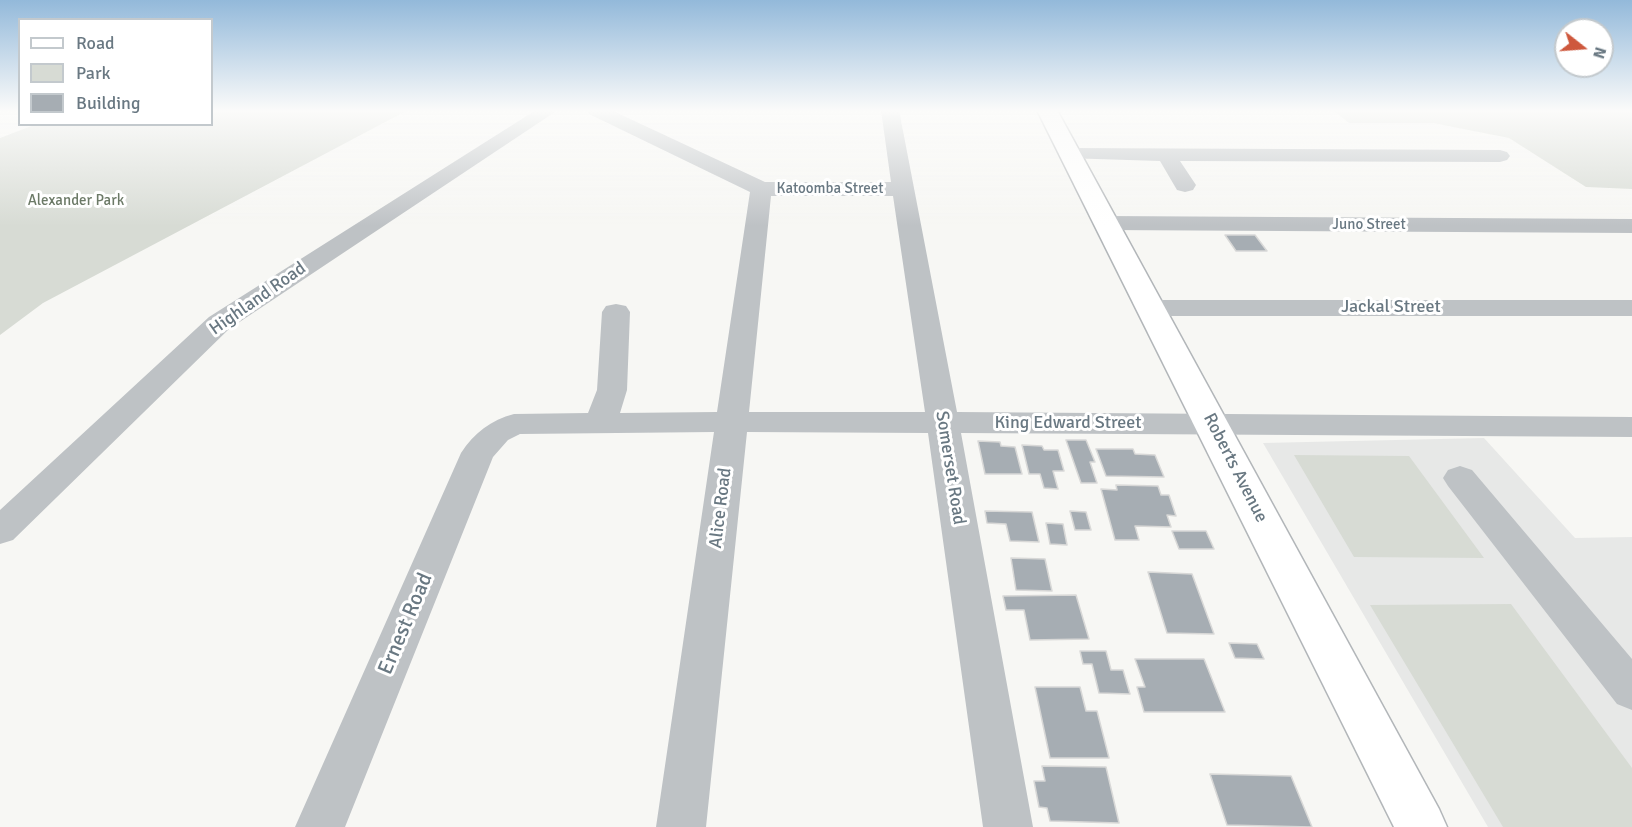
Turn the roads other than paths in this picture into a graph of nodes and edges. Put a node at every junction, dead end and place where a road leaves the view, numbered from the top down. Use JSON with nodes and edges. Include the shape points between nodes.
{"nodes":[{"id":1,"x":488,"y":149,"type":"edge"},
{"id":2,"x":677,"y":149,"type":"edge"},
{"id":3,"x":896,"y":149,"type":"edge"},
{"id":4,"x":1068,"y":149,"type":"edge"},
{"id":5,"x":1071,"y":154,"type":"junction"},
{"id":6,"x":1166,"y":154,"type":"junction"},
{"id":7,"x":1500,"y":156,"type":"dead end"},
{"id":8,"x":1185,"y":185,"type":"dead end"},
{"id":9,"x":761,"y":189,"type":"junction"},
{"id":10,"x":902,"y":189,"type":"junction"},
{"id":11,"x":1106,"y":224,"type":"junction"},
{"id":12,"x":1632,"y":226,"type":"edge"},
{"id":13,"x":1150,"y":308,"type":"junction"},
{"id":14,"x":1632,"y":308,"type":"edge"},
{"id":15,"x":616,"y":312,"type":"dead end"},
{"id":16,"x":601,"y":422,"type":"junction"},
{"id":17,"x":731,"y":422,"type":"junction"},
{"id":18,"x":943,"y":423,"type":"junction"},
{"id":19,"x":1212,"y":423,"type":"junction"},
{"id":20,"x":1632,"y":427,"type":"edge"},
{"id":21,"x":504,"y":428,"type":"joint"},
{"id":22,"x":1460,"y":478,"type":"dead end"},
{"id":23,"x":0,"y":531,"type":"edge"},
{"id":24,"x":1632,"y":691,"type":"edge"},
{"id":25,"x":320,"y":827,"type":"edge"},
{"id":26,"x":681,"y":827,"type":"edge"},
{"id":27,"x":1008,"y":827,"type":"edge"},
{"id":28,"x":1421,"y":827,"type":"edge"}],
"edges":[{"from":1,"to":23,"type":"street","name":"Highland Road","via":[[219,323]]},
{"from":2,"to":9,"type":"street","name":"Katoomba Street"},
{"from":3,"to":10,"type":"street","name":"Somerset Road"},
{"from":4,"to":5,"type":"main road","name":"Roberts Avenue"},
{"from":5,"to":6,"type":"street"},
{"from":5,"to":11,"type":"main road","name":"Roberts Avenue"},
{"from":6,"to":7,"type":"street"},
{"from":6,"to":8,"type":"street"},
{"from":9,"to":10,"type":"street","name":"Katoomba Street"},
{"from":9,"to":17,"type":"street","name":"Alice Road"},
{"from":10,"to":18,"type":"street","name":"Somerset Road"},
{"from":11,"to":12,"type":"street","name":"Juno Street"},
{"from":11,"to":13,"type":"main road","name":"Roberts Avenue"},
{"from":13,"to":14,"type":"street","name":"Jackal Street"},
{"from":13,"to":19,"type":"main road","name":"Roberts Avenue"},
{"from":15,"to":16,"type":"street","via":[[612,390]]},
{"from":16,"to":17,"type":"street","name":"King Edward Street"},
{"from":16,"to":21,"type":"street","name":"King Edward Street","via":[[529,423]]},
{"from":17,"to":18,"type":"street","name":"King Edward Street"},
{"from":17,"to":26,"type":"street","name":"Alice Road"},
{"from":18,"to":19,"type":"street","name":"King Edward Street"},
{"from":18,"to":27,"type":"street","name":"Somerset Road"},
{"from":19,"to":20,"type":"street","name":"King Edward Street"},
{"from":19,"to":28,"type":"main road","name":"Roberts Avenue"},
{"from":21,"to":25,"type":"street","name":"Ernest Road","via":[[478,453]]},
{"from":22,"to":24,"type":"street"}]}
